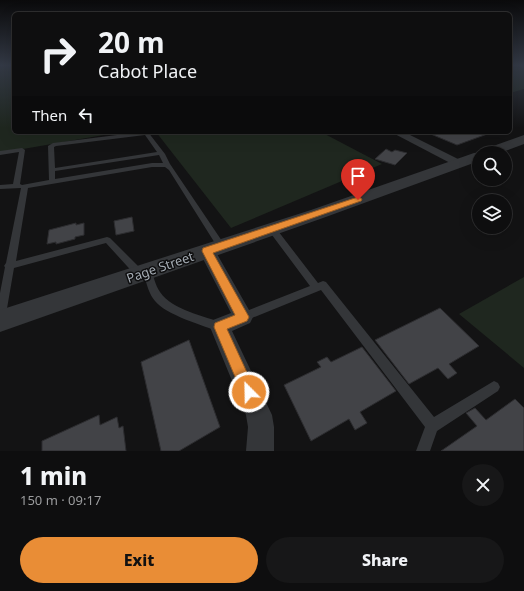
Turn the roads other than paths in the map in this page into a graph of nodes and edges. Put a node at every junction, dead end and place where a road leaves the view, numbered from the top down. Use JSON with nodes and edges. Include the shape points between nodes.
{"nodes":[{"id":1,"x":138,"y":134,"type":"edge"},
{"id":2,"x":147,"y":134,"type":"edge"},
{"id":3,"x":400,"y":134,"type":"edge"},
{"id":4,"x":524,"y":140,"type":"edge"},
{"id":5,"x":507,"y":146,"type":"edge"},
{"id":6,"x":0,"y":153,"type":"edge"},
{"id":7,"x":161,"y":153,"type":"junction"},
{"id":8,"x":472,"y":158,"type":"edge"},
{"id":9,"x":458,"y":163,"type":"junction"},
{"id":10,"x":167,"y":165,"type":"junction"},
{"id":11,"x":52,"y":170,"type":"junction"},
{"id":12,"x":52,"y":181,"type":"junction"},
{"id":13,"x":16,"y":186,"type":"junction"},
{"id":14,"x":25,"y":186,"type":"junction"},
{"id":15,"x":0,"y":187,"type":"edge"},
{"id":16,"x":272,"y":229,"type":"junction"},
{"id":17,"x":214,"y":249,"type":"junction"},
{"id":18,"x":9,"y":266,"type":"junction"},
{"id":19,"x":144,"y":272,"type":"junction"},
{"id":20,"x":316,"y":287,"type":"junction"},
{"id":21,"x":243,"y":317,"type":"junction"},
{"id":22,"x":0,"y":320,"type":"edge"},
{"id":23,"x":220,"y":327,"type":"junction"},
{"id":24,"x":494,"y":387,"type":"dead end"},
{"id":25,"x":432,"y":426,"type":"junction"},
{"id":26,"x":260,"y":451,"type":"edge"},
{"id":27,"x":423,"y":451,"type":"edge"}],
"edges":[{"from":1,"to":11,"type":"lane","via":[[55,144],[51,146]]},
{"from":2,"to":7,"type":"lane"},
{"from":3,"to":9,"type":"street"},
{"from":4,"to":5,"type":"street"},
{"from":6,"to":13,"type":"lane","via":[[22,150]]},
{"from":7,"to":10,"type":"lane"},
{"from":7,"to":11,"type":"lane"},
{"from":8,"to":9,"type":"street","name":"Page Street"},
{"from":9,"to":16,"type":"street","name":"Page Street"},
{"from":10,"to":12,"type":"lane","via":[[152,165]]},
{"from":10,"to":17,"type":"lane"},
{"from":11,"to":12,"type":"lane"},
{"from":12,"to":14,"type":"lane"},
{"from":13,"to":14,"type":"lane"},
{"from":13,"to":15,"type":"lane"},
{"from":14,"to":18,"type":"lane"},
{"from":16,"to":17,"type":"street","name":"Page Street"},
{"from":16,"to":20,"type":"lane"},
{"from":17,"to":19,"type":"street","name":"Page Street"},
{"from":17,"to":21,"type":"street"},
{"from":18,"to":19,"type":"lane","via":[[107,240]]},
{"from":18,"to":22,"type":"lane"},
{"from":19,"to":22,"type":"street","name":"Page Street"},
{"from":19,"to":23,"type":"lane","via":[[154,293],[162,301],[181,312]]},
{"from":20,"to":21,"type":"lane"},
{"from":20,"to":25,"type":"lane","via":[[323,284]]},
{"from":21,"to":23,"type":"street"},
{"from":23,"to":26,"type":"street","via":[[258,415],[261,427]]},
{"from":24,"to":25,"type":"lane"},
{"from":25,"to":27,"type":"lane"}]}
